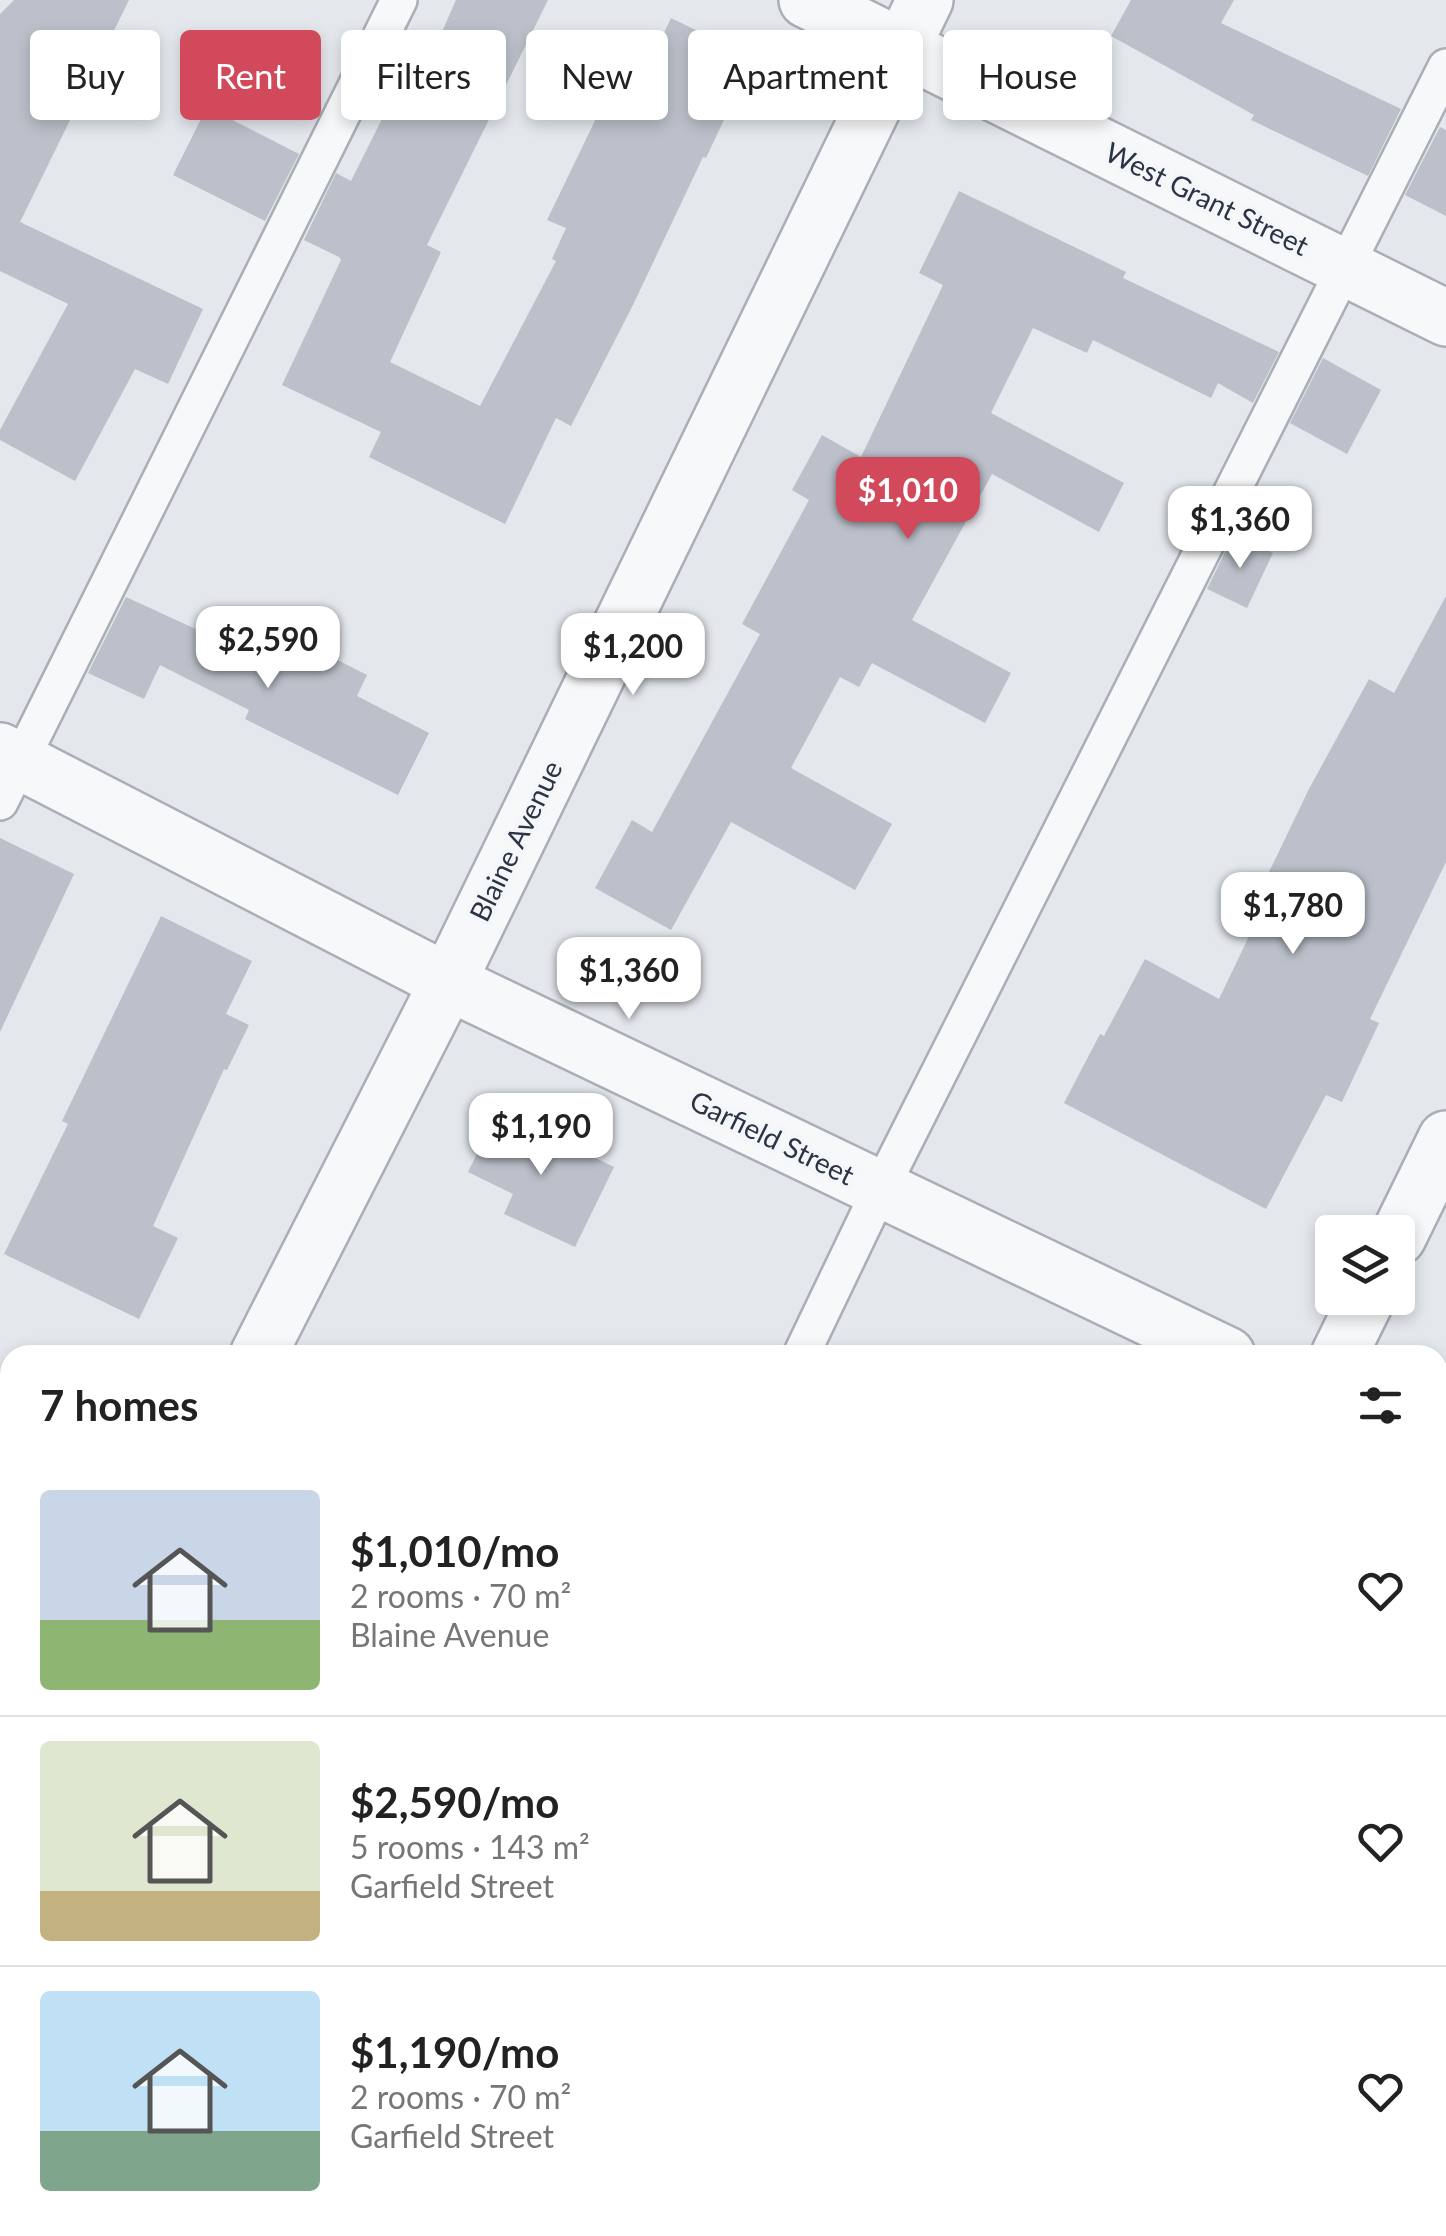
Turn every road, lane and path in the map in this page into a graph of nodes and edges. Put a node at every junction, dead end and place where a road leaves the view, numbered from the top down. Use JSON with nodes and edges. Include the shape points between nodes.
{"nodes":[{"id":1,"x":399,"y":0,"type":"edge"},
{"id":2,"x":807,"y":0,"type":"edge"},
{"id":3,"x":913,"y":24,"type":"edge"},
{"id":4,"x":1446,"y":66,"type":"edge"},
{"id":5,"x":1345,"y":268,"type":"junction"},
{"id":6,"x":1446,"y":318,"type":"edge"},
{"id":7,"x":6,"y":771,"type":"edge"},
{"id":8,"x":448,"y":982,"type":"junction"},
{"id":9,"x":1446,"y":1140,"type":"edge"},
{"id":10,"x":880,"y":1190,"type":"junction"},
{"id":11,"x":1409,"y":1215,"type":"edge"},
{"id":12,"x":1359,"y":1315,"type":"edge"},
{"id":13,"x":263,"y":1345,"type":"edge"},
{"id":14,"x":805,"y":1345,"type":"edge"},
{"id":15,"x":1206,"y":1345,"type":"edge"},
{"id":16,"x":1344,"y":1345,"type":"edge"}],
"edges":[{"from":1,"to":7,"type":"lane"},
{"from":2,"to":3,"type":"street","name":"West Grant Street"},
{"from":3,"to":5,"type":"street","name":"West Grant Street"},
{"from":3,"to":8,"type":"street","name":"Blaine Avenue"},
{"from":4,"to":5,"type":"lane"},
{"from":5,"to":6,"type":"street","name":"West Grant Street"},
{"from":5,"to":10,"type":"lane"},
{"from":7,"to":8,"type":"street","name":"Garfield Street"},
{"from":8,"to":10,"type":"street","name":"Garfield Street"},
{"from":8,"to":13,"type":"street","name":"Blaine Avenue"},
{"from":9,"to":11,"type":"street"},
{"from":10,"to":14,"type":"lane"},
{"from":10,"to":15,"type":"street","name":"Garfield Street"},
{"from":12,"to":16,"type":"street"}]}
